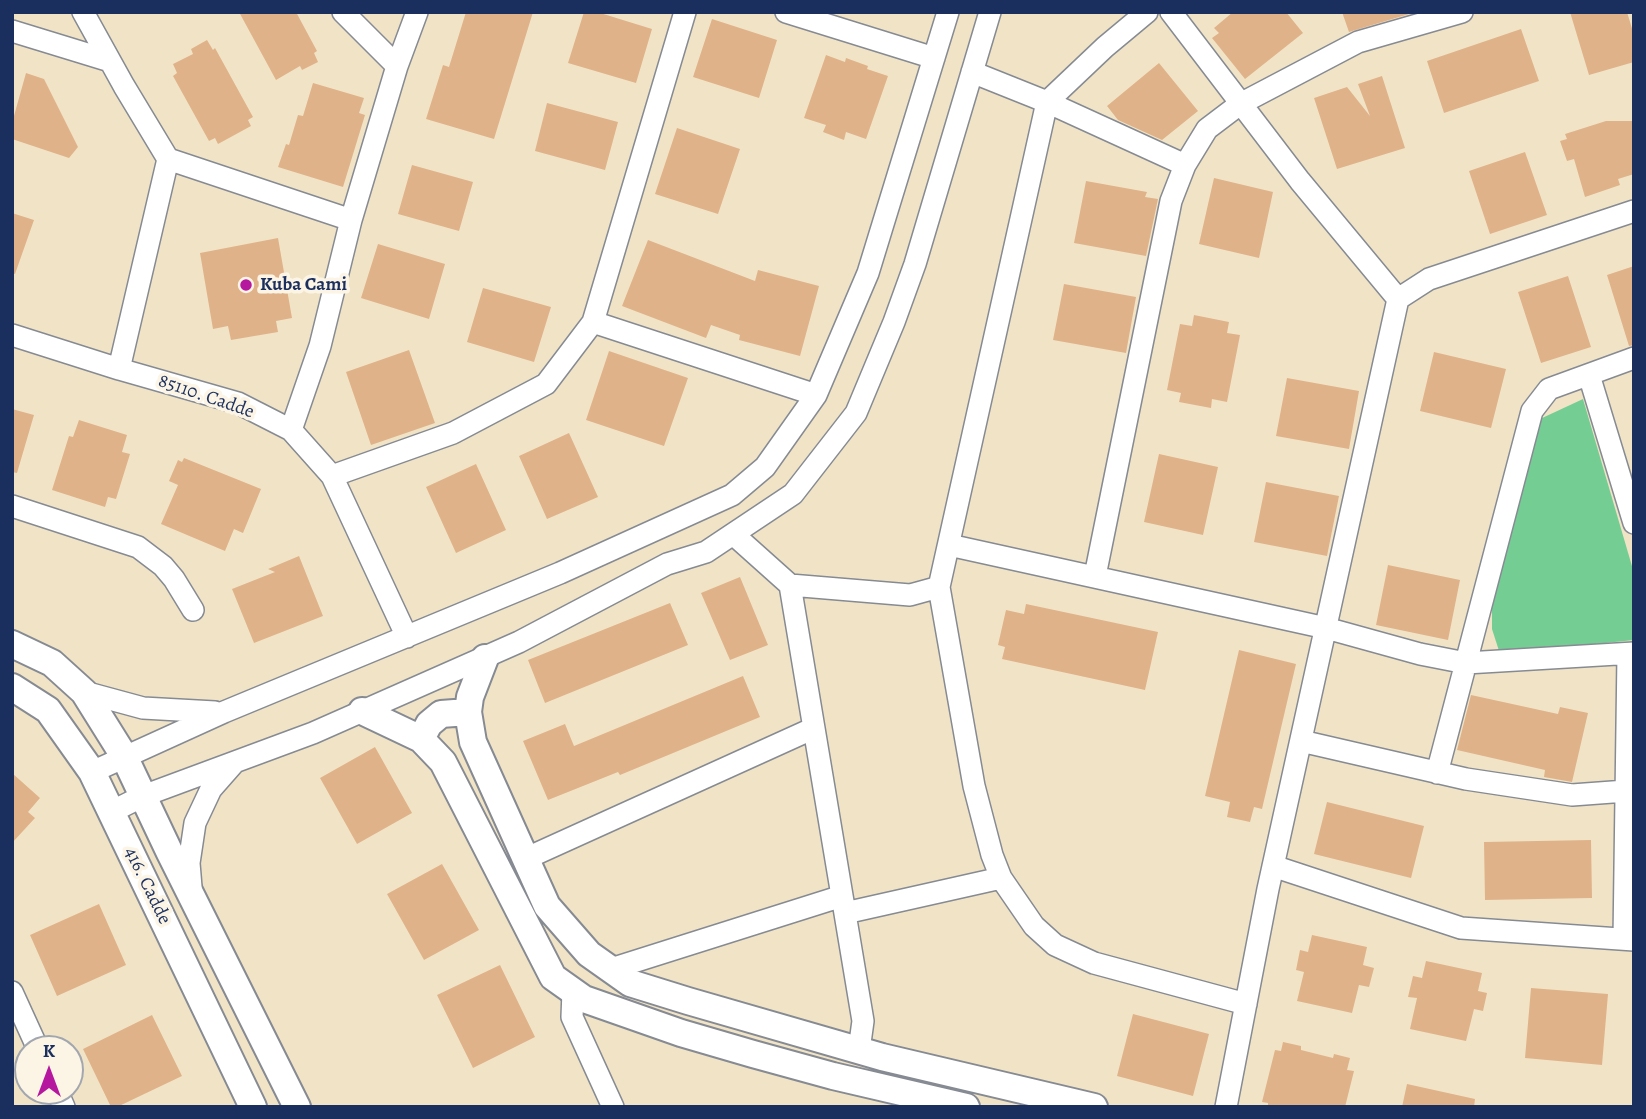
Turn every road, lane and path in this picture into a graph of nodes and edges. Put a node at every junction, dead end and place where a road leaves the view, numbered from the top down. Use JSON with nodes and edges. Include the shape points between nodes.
{"nodes":[{"id":1,"x":83,"y":12,"type":"edge"},
{"id":2,"x":342,"y":12,"type":"edge"},
{"id":3,"x":417,"y":12,"type":"edge"},
{"id":4,"x":685,"y":12,"type":"edge"},
{"id":5,"x":786,"y":12,"type":"edge"},
{"id":6,"x":948,"y":12,"type":"edge"},
{"id":7,"x":990,"y":12,"type":"edge"},
{"id":8,"x":1147,"y":12,"type":"edge"},
{"id":9,"x":1171,"y":12,"type":"edge"},
{"id":10,"x":1462,"y":12,"type":"edge"},
{"id":11,"x":12,"y":31,"type":"edge"},
{"id":12,"x":934,"y":58,"type":"junction"},
{"id":13,"x":110,"y":61,"type":"junction"},
{"id":14,"x":397,"y":65,"type":"junction"},
{"id":15,"x":972,"y":72,"type":"junction"},
{"id":16,"x":1047,"y":102,"type":"junction"},
{"id":17,"x":1240,"y":104,"type":"junction"},
{"id":18,"x":168,"y":159,"type":"junction"},
{"id":19,"x":1185,"y":165,"type":"junction"},
{"id":20,"x":1634,"y":211,"type":"edge"},
{"id":21,"x":351,"y":220,"type":"junction"},
{"id":22,"x":1398,"y":299,"type":"junction"},
{"id":23,"x":593,"y":322,"type":"junction"},
{"id":24,"x":12,"y":335,"type":"edge"},
{"id":25,"x":1634,"y":358,"type":"edge"},
{"id":26,"x":119,"y":369,"type":"junction"},
{"id":27,"x":1590,"y":374,"type":"junction"},
{"id":28,"x":816,"y":395,"type":"junction"},
{"id":29,"x":291,"y":430,"type":"junction"},
{"id":30,"x":332,"y":476,"type":"junction"},
{"id":31,"x":12,"y":506,"type":"edge"},
{"id":32,"x":1634,"y":523,"type":"edge"},
{"id":33,"x":733,"y":534,"type":"junction"},
{"id":34,"x":949,"y":545,"type":"junction"},
{"id":35,"x":1095,"y":576,"type":"junction"},
{"id":36,"x":790,"y":585,"type":"junction"},
{"id":37,"x":939,"y":587,"type":"junction"},
{"id":38,"x":193,"y":610,"type":"dead end"},
{"id":39,"x":1326,"y":628,"type":"junction"},
{"id":40,"x":407,"y":637,"type":"junction"},
{"id":41,"x":12,"y":644,"type":"edge"},
{"id":42,"x":1631,"y":654,"type":"edge"},
{"id":43,"x":485,"y":657,"type":"junction"},
{"id":44,"x":1466,"y":663,"type":"junction"},
{"id":45,"x":12,"y":687,"type":"edge"},
{"id":46,"x":84,"y":692,"type":"junction"},
{"id":47,"x":362,"y":711,"type":"junction"},
{"id":48,"x":224,"y":712,"type":"junction"},
{"id":49,"x":468,"y":712,"type":"junction"},
{"id":50,"x":814,"y":728,"type":"junction"},
{"id":51,"x":421,"y":739,"type":"junction"},
{"id":52,"x":1301,"y":741,"type":"junction"},
{"id":53,"x":124,"y":756,"type":"junction"},
{"id":54,"x":237,"y":761,"type":"junction"},
{"id":55,"x":92,"y":772,"type":"junction"},
{"id":56,"x":1437,"y":773,"type":"junction"},
{"id":57,"x":1626,"y":791,"type":"junction"},
{"id":58,"x":143,"y":796,"type":"junction"},
{"id":59,"x":111,"y":812,"type":"junction"},
{"id":60,"x":527,"y":858,"type":"junction"},
{"id":61,"x":1273,"y":866,"type":"junction"},
{"id":62,"x":1001,"y":878,"type":"junction"},
{"id":63,"x":195,"y":903,"type":"junction"},
{"id":64,"x":844,"y":905,"type":"junction"},
{"id":65,"x":1629,"y":940,"type":"edge"},
{"id":66,"x":611,"y":969,"type":"junction"},
{"id":67,"x":573,"y":991,"type":"junction"},
{"id":68,"x":12,"y":992,"type":"edge"},
{"id":69,"x":1246,"y":1004,"type":"junction"},
{"id":70,"x":32,"y":1035,"type":"edge"},
{"id":71,"x":859,"y":1050,"type":"junction"},
{"id":72,"x":253,"y":1107,"type":"edge"},
{"id":73,"x":297,"y":1107,"type":"edge"},
{"id":74,"x":612,"y":1107,"type":"edge"},
{"id":75,"x":966,"y":1107,"type":"edge"},
{"id":76,"x":1094,"y":1107,"type":"edge"},
{"id":77,"x":1226,"y":1107,"type":"edge"}],
"edges":[{"from":1,"to":13,"type":"street"},
{"from":2,"to":14,"type":"street"},
{"from":3,"to":14,"type":"street"},
{"from":4,"to":23,"type":"street"},
{"from":5,"to":12,"type":"street"},
{"from":6,"to":12,"type":"street"},
{"from":7,"to":15,"type":"street"},
{"from":8,"to":16,"type":"street"},
{"from":9,"to":17,"type":"street"},
{"from":10,"to":17,"type":"street","via":[[1358,42]]},
{"from":11,"to":13,"type":"street"},
{"from":12,"to":28,"type":"street","via":[[868,273]]},
{"from":13,"to":18,"type":"street"},
{"from":14,"to":21,"type":"street"},
{"from":15,"to":16,"type":"street"},
{"from":15,"to":33,"type":"street","via":[[915,264],[856,413],[793,494]]},
{"from":16,"to":19,"type":"street"},
{"from":16,"to":34,"type":"street"},
{"from":17,"to":19,"type":"street","via":[[1207,129]]},
{"from":17,"to":22,"type":"street"},
{"from":18,"to":21,"type":"street"},
{"from":18,"to":26,"type":"street"},
{"from":19,"to":35,"type":"street","via":[[1171,201]]},
{"from":20,"to":22,"type":"street","via":[[1429,279]]},
{"from":21,"to":29,"type":"street","via":[[320,346]]},
{"from":22,"to":39,"type":"street"},
{"from":23,"to":28,"type":"street"},
{"from":23,"to":30,"type":"street","via":[[546,384],[453,433]]},
{"from":24,"to":26,"type":"street","name":"85110. Cadde"},
{"from":25,"to":27,"type":"street"},
{"from":26,"to":29,"type":"street","name":"85110. Cadde","via":[[238,403]]},
{"from":27,"to":32,"type":"street"},
{"from":27,"to":44,"type":"street","via":[[1549,389],[1532,411]]},
{"from":28,"to":40,"type":"street","via":[[765,467],[732,495]]},
{"from":29,"to":30,"type":"street","name":"85110. Cadde"},
{"from":30,"to":40,"type":"street","name":"85110. Cadde"},
{"from":31,"to":38,"type":"street","via":[[138,547],[163,566]]},
{"from":33,"to":36,"type":"street"},
{"from":33,"to":43,"type":"street","via":[[706,552],[667,564]]},
{"from":34,"to":35,"type":"street"},
{"from":34,"to":37,"type":"street"},
{"from":35,"to":39,"type":"street"},
{"from":36,"to":37,"type":"street","via":[[910,595]]},
{"from":36,"to":50,"type":"street"},
{"from":37,"to":62,"type":"street","via":[[974,786]]},
{"from":39,"to":44,"type":"street"},
{"from":39,"to":52,"type":"street"},
{"from":40,"to":48,"type":"street"},
{"from":41,"to":46,"type":"main road","via":[[52,663]]},
{"from":42,"to":44,"type":"street"},
{"from":42,"to":57,"type":"street"},
{"from":43,"to":47,"type":"street"},
{"from":43,"to":49,"type":"main road"},
{"from":44,"to":56,"type":"street"},
{"from":45,"to":55,"type":"main road","name":"416. Cadde","via":[[48,710]]},
{"from":46,"to":48,"type":"street","via":[[143,708]]},
{"from":46,"to":53,"type":"main road"},
{"from":47,"to":51,"type":"main road"},
{"from":47,"to":54,"type":"street"},
{"from":48,"to":53,"type":"street"},
{"from":49,"to":51,"type":"main road","via":[[441,714]]},
{"from":49,"to":60,"type":"main road","via":[[472,742]]},
{"from":50,"to":60,"type":"street"},
{"from":50,"to":64,"type":"street"},
{"from":51,"to":67,"type":"main road","via":[[456,784],[553,977]]},
{"from":52,"to":56,"type":"street"},
{"from":52,"to":61,"type":"street"},
{"from":53,"to":55,"type":"street"},
{"from":53,"to":58,"type":"main road"},
{"from":54,"to":58,"type":"street"},
{"from":54,"to":63,"type":"street","via":[[211,789],[195,823],[189,863]]},
{"from":55,"to":59,"type":"main road","name":"416. Cadde"},
{"from":56,"to":57,"type":"street","via":[[1572,795]]},
{"from":57,"to":65,"type":"street"},
{"from":58,"to":59,"type":"street"},
{"from":58,"to":63,"type":"main road"},
{"from":59,"to":72,"type":"main road","name":"416. Cadde"},
{"from":60,"to":66,"type":"main road","via":[[547,905],[589,954]]},
{"from":61,"to":65,"type":"street","via":[[1461,928]]},
{"from":61,"to":69,"type":"street"},
{"from":62,"to":64,"type":"street"},
{"from":62,"to":69,"type":"street","via":[[1034,926],[1055,945],[1094,962]]},
{"from":63,"to":73,"type":"main road"},
{"from":64,"to":66,"type":"street"},
{"from":64,"to":71,"type":"street","via":[[863,1021]]},
{"from":66,"to":71,"type":"main road","via":[[630,983]]},
{"from":67,"to":74,"type":"street","via":[[572,1017]]},
{"from":67,"to":75,"type":"main road","via":[[681,1033]]},
{"from":68,"to":70,"type":"street"},
{"from":69,"to":77,"type":"street"},
{"from":71,"to":76,"type":"main road"}]}
